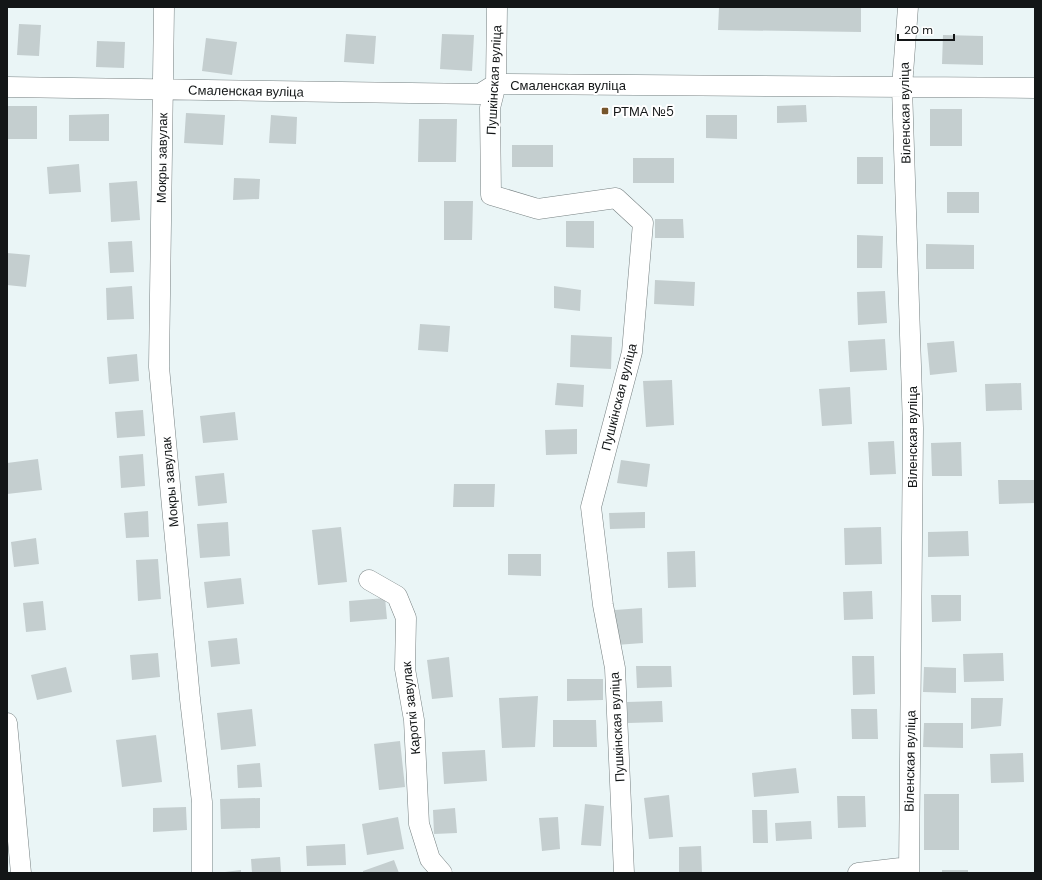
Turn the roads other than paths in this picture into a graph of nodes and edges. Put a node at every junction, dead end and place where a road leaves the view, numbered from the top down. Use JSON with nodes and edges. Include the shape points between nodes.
{"nodes":[{"id":1,"x":164,"y":7,"type":"edge"},
{"id":2,"x":497,"y":7,"type":"edge"},
{"id":3,"x":908,"y":7,"type":"edge"},
{"id":4,"x":496,"y":84,"type":"junction"},
{"id":5,"x":7,"y":87,"type":"edge"},
{"id":6,"x":902,"y":87,"type":"junction"},
{"id":7,"x":1035,"y":88,"type":"edge"},
{"id":8,"x":163,"y":89,"type":"junction"},
{"id":9,"x":369,"y":580,"type":"dead end"},
{"id":10,"x":7,"y":723,"type":"edge"},
{"id":11,"x":909,"y":870,"type":"edge"},
{"id":12,"x":21,"y":873,"type":"edge"},
{"id":13,"x":202,"y":873,"type":"edge"},
{"id":14,"x":442,"y":873,"type":"edge"},
{"id":15,"x":624,"y":873,"type":"edge"},
{"id":16,"x":858,"y":873,"type":"edge"}],
"edges":[{"from":1,"to":8,"type":"street","name":"Мокры завулак"},
{"from":2,"to":4,"type":"street","name":"Пушкінская вуліца"},
{"from":3,"to":6,"type":"street","name":"Віленская вуліца"},
{"from":4,"to":6,"type":"street","name":"Смаленская вуліца"},
{"from":4,"to":8,"type":"street","name":"Смаленская вуліца","via":[[480,94]]},
{"from":4,"to":15,"type":"street","name":"Пушкінская вуліца","via":[[490,108],[491,195],[538,209],[616,198],[643,223],[632,352],[591,508],[603,605],[615,668]]},
{"from":5,"to":8,"type":"street","name":"Смаленская вуліца"},
{"from":6,"to":7,"type":"street","name":"Смаленская вуліца"},
{"from":6,"to":11,"type":"street","name":"Віленская вуліца","via":[[913,428]]},
{"from":8,"to":13,"type":"street","name":"Мокры завулак","via":[[159,367],[189,691],[202,802]]},
{"from":9,"to":14,"type":"street","name":"Кароткі завулак","via":[[397,596],[406,618],[405,669],[414,720],[419,824],[430,858]]},
{"from":10,"to":12,"type":"street"},
{"from":11,"to":16,"type":"street","name":"Віленская вуліца"}]}
